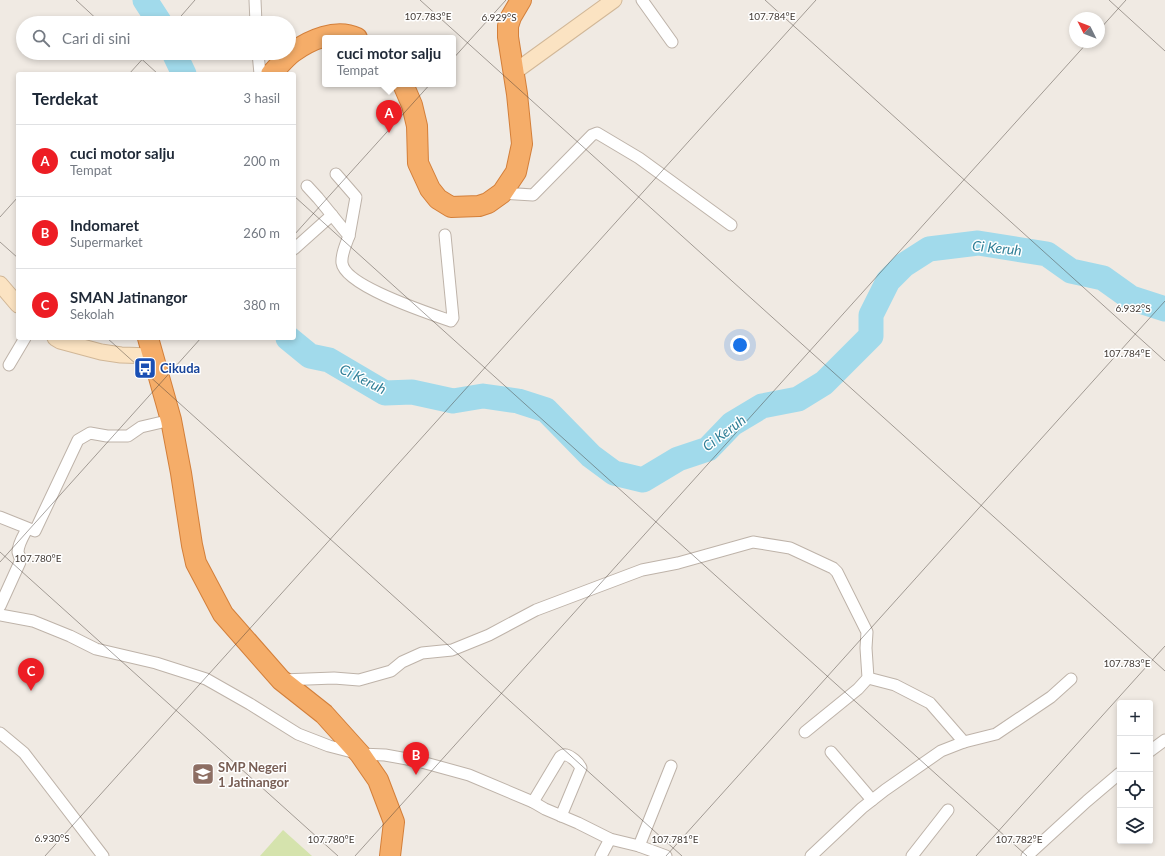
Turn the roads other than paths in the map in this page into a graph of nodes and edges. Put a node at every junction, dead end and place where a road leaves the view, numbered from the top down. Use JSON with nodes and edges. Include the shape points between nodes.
{"nodes":[{"id":1,"x":255,"y":0,"type":"edge"},
{"id":2,"x":521,"y":0,"type":"edge"},
{"id":3,"x":614,"y":0,"type":"edge"},
{"id":4,"x":642,"y":0,"type":"edge"},
{"id":5,"x":256,"y":16,"type":"edge"},
{"id":6,"x":332,"y":35,"type":"edge"},
{"id":7,"x":351,"y":35,"type":"edge"},
{"id":8,"x":322,"y":37,"type":"edge"},
{"id":9,"x":672,"y":42,"type":"dead end"},
{"id":10,"x":296,"y":50,"type":"edge"},
{"id":11,"x":259,"y":60,"type":"edge"},
{"id":12,"x":284,"y":60,"type":"edge"},
{"id":13,"x":260,"y":72,"type":"edge"},
{"id":14,"x":273,"y":72,"type":"edge"},
{"id":15,"x":513,"y":73,"type":"junction"},
{"id":16,"x":403,"y":87,"type":"edge"},
{"id":17,"x":336,"y":174,"type":"dead end"},
{"id":18,"x":307,"y":186,"type":"dead end"},
{"id":19,"x":502,"y":193,"type":"junction"},
{"id":20,"x":332,"y":215,"type":"junction"},
{"id":21,"x":731,"y":225,"type":"dead end"},
{"id":22,"x":446,"y":235,"type":"dead end"},
{"id":23,"x":349,"y":236,"type":"junction"},
{"id":24,"x":296,"y":246,"type":"edge"},
{"id":25,"x":0,"y":284,"type":"edge"},
{"id":26,"x":16,"y":303,"type":"edge"},
{"id":27,"x":24,"y":340,"type":"edge"},
{"id":28,"x":58,"y":340,"type":"edge"},
{"id":29,"x":151,"y":347,"type":"edge"},
{"id":30,"x":9,"y":364,"type":"dead end"},
{"id":31,"x":171,"y":420,"type":"junction"},
{"id":32,"x":0,"y":517,"type":"edge"},
{"id":33,"x":27,"y":529,"type":"junction"},
{"id":34,"x":0,"y":606,"type":"edge"},
{"id":35,"x":0,"y":615,"type":"edge"},
{"id":36,"x":868,"y":678,"type":"junction"},
{"id":37,"x":1071,"y":679,"type":"dead end"},
{"id":38,"x":281,"y":680,"type":"junction"},
{"id":39,"x":805,"y":732,"type":"dead end"},
{"id":40,"x":0,"y":733,"type":"edge"},
{"id":41,"x":1165,"y":740,"type":"edge"},
{"id":42,"x":964,"y":742,"type":"junction"},
{"id":43,"x":1153,"y":749,"type":"edge"},
{"id":44,"x":831,"y":752,"type":"dead end"},
{"id":45,"x":360,"y":754,"type":"junction"},
{"id":46,"x":671,"y":766,"type":"dead end"},
{"id":47,"x":1117,"y":776,"type":"edge"},
{"id":48,"x":872,"y":800,"type":"junction"},
{"id":49,"x":533,"y":802,"type":"junction"},
{"id":50,"x":948,"y":810,"type":"dead end"},
{"id":51,"x":561,"y":816,"type":"junction"},
{"id":52,"x":610,"y":839,"type":"junction"},
{"id":53,"x":639,"y":846,"type":"junction"},
{"id":54,"x":103,"y":856,"type":"edge"},
{"id":55,"x":390,"y":856,"type":"edge"},
{"id":56,"x":601,"y":856,"type":"edge"},
{"id":57,"x":666,"y":856,"type":"edge"},
{"id":58,"x":811,"y":856,"type":"edge"},
{"id":59,"x":912,"y":856,"type":"edge"},
{"id":60,"x":1027,"y":856,"type":"edge"}],
"edges":[{"from":1,"to":5,"type":"street"},
{"from":2,"to":15,"type":"highway","via":[[508,26]]},
{"from":3,"to":15,"type":"street"},
{"from":4,"to":9,"type":"street"},
{"from":6,"to":7,"type":"highway"},
{"from":8,"to":10,"type":"highway"},
{"from":11,"to":13,"type":"street"},
{"from":12,"to":14,"type":"highway"},
{"from":15,"to":19,"type":"highway","via":[[522,144],[516,172]]},
{"from":16,"to":19,"type":"highway","via":[[412,105],[417,126],[418,163],[430,189],[438,199],[451,207],[479,206]]},
{"from":17,"to":23,"type":"street","via":[[356,197]]},
{"from":18,"to":20,"type":"street"},
{"from":19,"to":21,"type":"street","via":[[533,195],[592,135],[597,133],[639,158]]},
{"from":20,"to":23,"type":"street"},
{"from":20,"to":24,"type":"street"},
{"from":22,"to":23,"type":"street","via":[[453,318],[451,321],[394,300],[353,278],[342,264]]},
{"from":25,"to":26,"type":"street"},
{"from":27,"to":30,"type":"street"},
{"from":28,"to":29,"type":"street","via":[[121,355]]},
{"from":29,"to":31,"type":"highway"},
{"from":31,"to":33,"type":"street","via":[[141,427],[128,436],[90,433],[78,440],[36,531]]},
{"from":31,"to":38,"type":"highway","via":[[196,563],[223,614]]},
{"from":32,"to":33,"type":"street"},
{"from":33,"to":34,"type":"street","via":[[18,552],[20,562]]},
{"from":35,"to":45,"type":"street","via":[[34,621],[96,649],[156,663],[206,679],[298,734]]},
{"from":36,"to":38,"type":"street","via":[[867,632],[838,572],[790,548],[753,542],[678,563],[642,570],[536,610],[489,635],[452,650],[422,653],[402,662],[391,671],[359,680]]},
{"from":36,"to":39,"type":"street","via":[[858,690]]},
{"from":36,"to":42,"type":"street","via":[[895,685],[930,703]]},
{"from":37,"to":42,"type":"street","via":[[1051,697],[996,734]]},
{"from":38,"to":45,"type":"highway","via":[[324,714]]},
{"from":40,"to":54,"type":"street","via":[[24,753]]},
{"from":41,"to":43,"type":"street"},
{"from":42,"to":48,"type":"street","via":[[941,751]]},
{"from":44,"to":48,"type":"street"},
{"from":45,"to":49,"type":"street","via":[[418,760],[469,775]]},
{"from":45,"to":55,"type":"highway","via":[[378,780],[394,822]]},
{"from":46,"to":53,"type":"street"},
{"from":47,"to":60,"type":"street"},
{"from":48,"to":58,"type":"street"},
{"from":49,"to":51,"type":"street"},
{"from":49,"to":51,"type":"street","via":[[560,757],[566,755],[581,768]]},
{"from":50,"to":59,"type":"street"},
{"from":51,"to":52,"type":"street"},
{"from":52,"to":53,"type":"street"},
{"from":52,"to":56,"type":"street"},
{"from":53,"to":57,"type":"street"}]}
